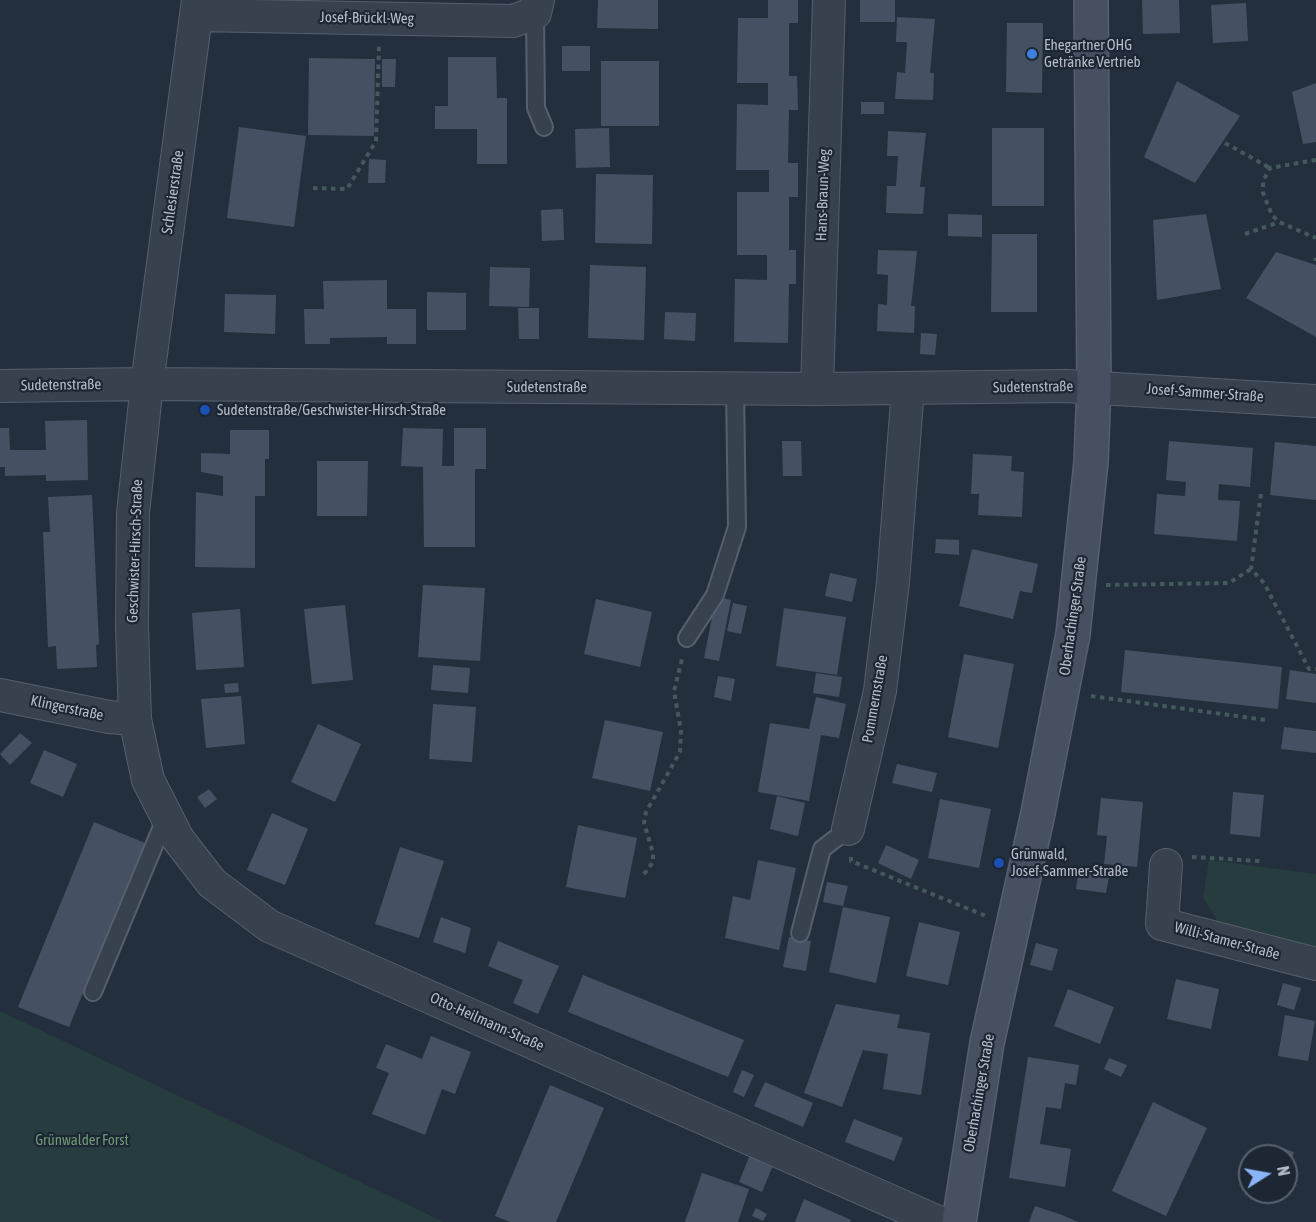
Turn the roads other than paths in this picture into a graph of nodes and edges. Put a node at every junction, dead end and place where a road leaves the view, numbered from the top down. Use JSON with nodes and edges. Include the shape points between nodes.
{"nodes":[{"id":1,"x":829,"y":0,"type":"edge"},
{"id":2,"x":1091,"y":0,"type":"edge"},
{"id":3,"x":537,"y":7,"type":"edge"},
{"id":4,"x":198,"y":8,"type":"edge"},
{"id":5,"x":544,"y":127,"type":"dead end"},
{"id":6,"x":147,"y":384,"type":"junction"},
{"id":7,"x":0,"y":386,"type":"edge"},
{"id":8,"x":1094,"y":386,"type":"junction"},
{"id":9,"x":908,"y":388,"type":"junction"},
{"id":10,"x":735,"y":389,"type":"junction"},
{"id":11,"x":817,"y":389,"type":"junction"},
{"id":12,"x":1316,"y":401,"type":"edge"},
{"id":13,"x":687,"y":638,"type":"road end"},
{"id":14,"x":0,"y":694,"type":"edge"},
{"id":15,"x":135,"y":719,"type":"junction"},
{"id":16,"x":167,"y":816,"type":"junction"},
{"id":17,"x":848,"y":829,"type":"joint"},
{"id":18,"x":1166,"y":865,"type":"road end"},
{"id":19,"x":800,"y":933,"type":"dead end"},
{"id":20,"x":1316,"y":964,"type":"edge"},
{"id":21,"x":93,"y":992,"type":"dead end"},
{"id":22,"x":938,"y":1222,"type":"edge"},
{"id":23,"x":959,"y":1222,"type":"edge"}],
"edges":[{"from":1,"to":11,"type":"street","name":"Hans-Braun-Weg"},
{"from":2,"to":8,"type":"main road","name":"Oberhachinger Straße"},
{"from":3,"to":4,"type":"street","name":"Josef-Brückl-Weg","via":[[513,21]]},
{"from":3,"to":5,"type":"lane","via":[[536,108]]},
{"from":4,"to":6,"type":"street","name":"Schlesierstraße"},
{"from":6,"to":7,"type":"street","name":"Sudetenstraße"},
{"from":6,"to":10,"type":"street","name":"Sudetenstraße"},
{"from":6,"to":15,"type":"street","name":"Geschwister-Hirsch-Straße","via":[[133,513]]},
{"from":8,"to":9,"type":"street","name":"Sudetenstraße"},
{"from":8,"to":12,"type":"street","name":"Josef-Sammer-Straße"},
{"from":8,"to":23,"type":"main road","name":"Oberhachinger Straße","via":[[1091,462],[1073,634],[987,1043]]},
{"from":9,"to":11,"type":"street","name":"Sudetenstraße"},
{"from":9,"to":17,"type":"street","name":"Pommernstraße","via":[[880,691]]},
{"from":10,"to":11,"type":"street","name":"Sudetenstraße"},
{"from":10,"to":13,"type":"lane","via":[[737,527],[715,595]]},
{"from":14,"to":15,"type":"street","name":"Klingerstraße"},
{"from":15,"to":16,"type":"street","name":"Otto-Heilmann-Straße","via":[[148,780]]},
{"from":16,"to":21,"type":"lane"},
{"from":16,"to":22,"type":"street","name":"Otto-Heilmann-Straße","via":[[178,838],[212,883],[269,926]]},
{"from":17,"to":19,"type":"lane","via":[[822,849]]},
{"from":18,"to":20,"type":"street","name":"Willi-Stamer-Straße","via":[[1162,924]]}]}
